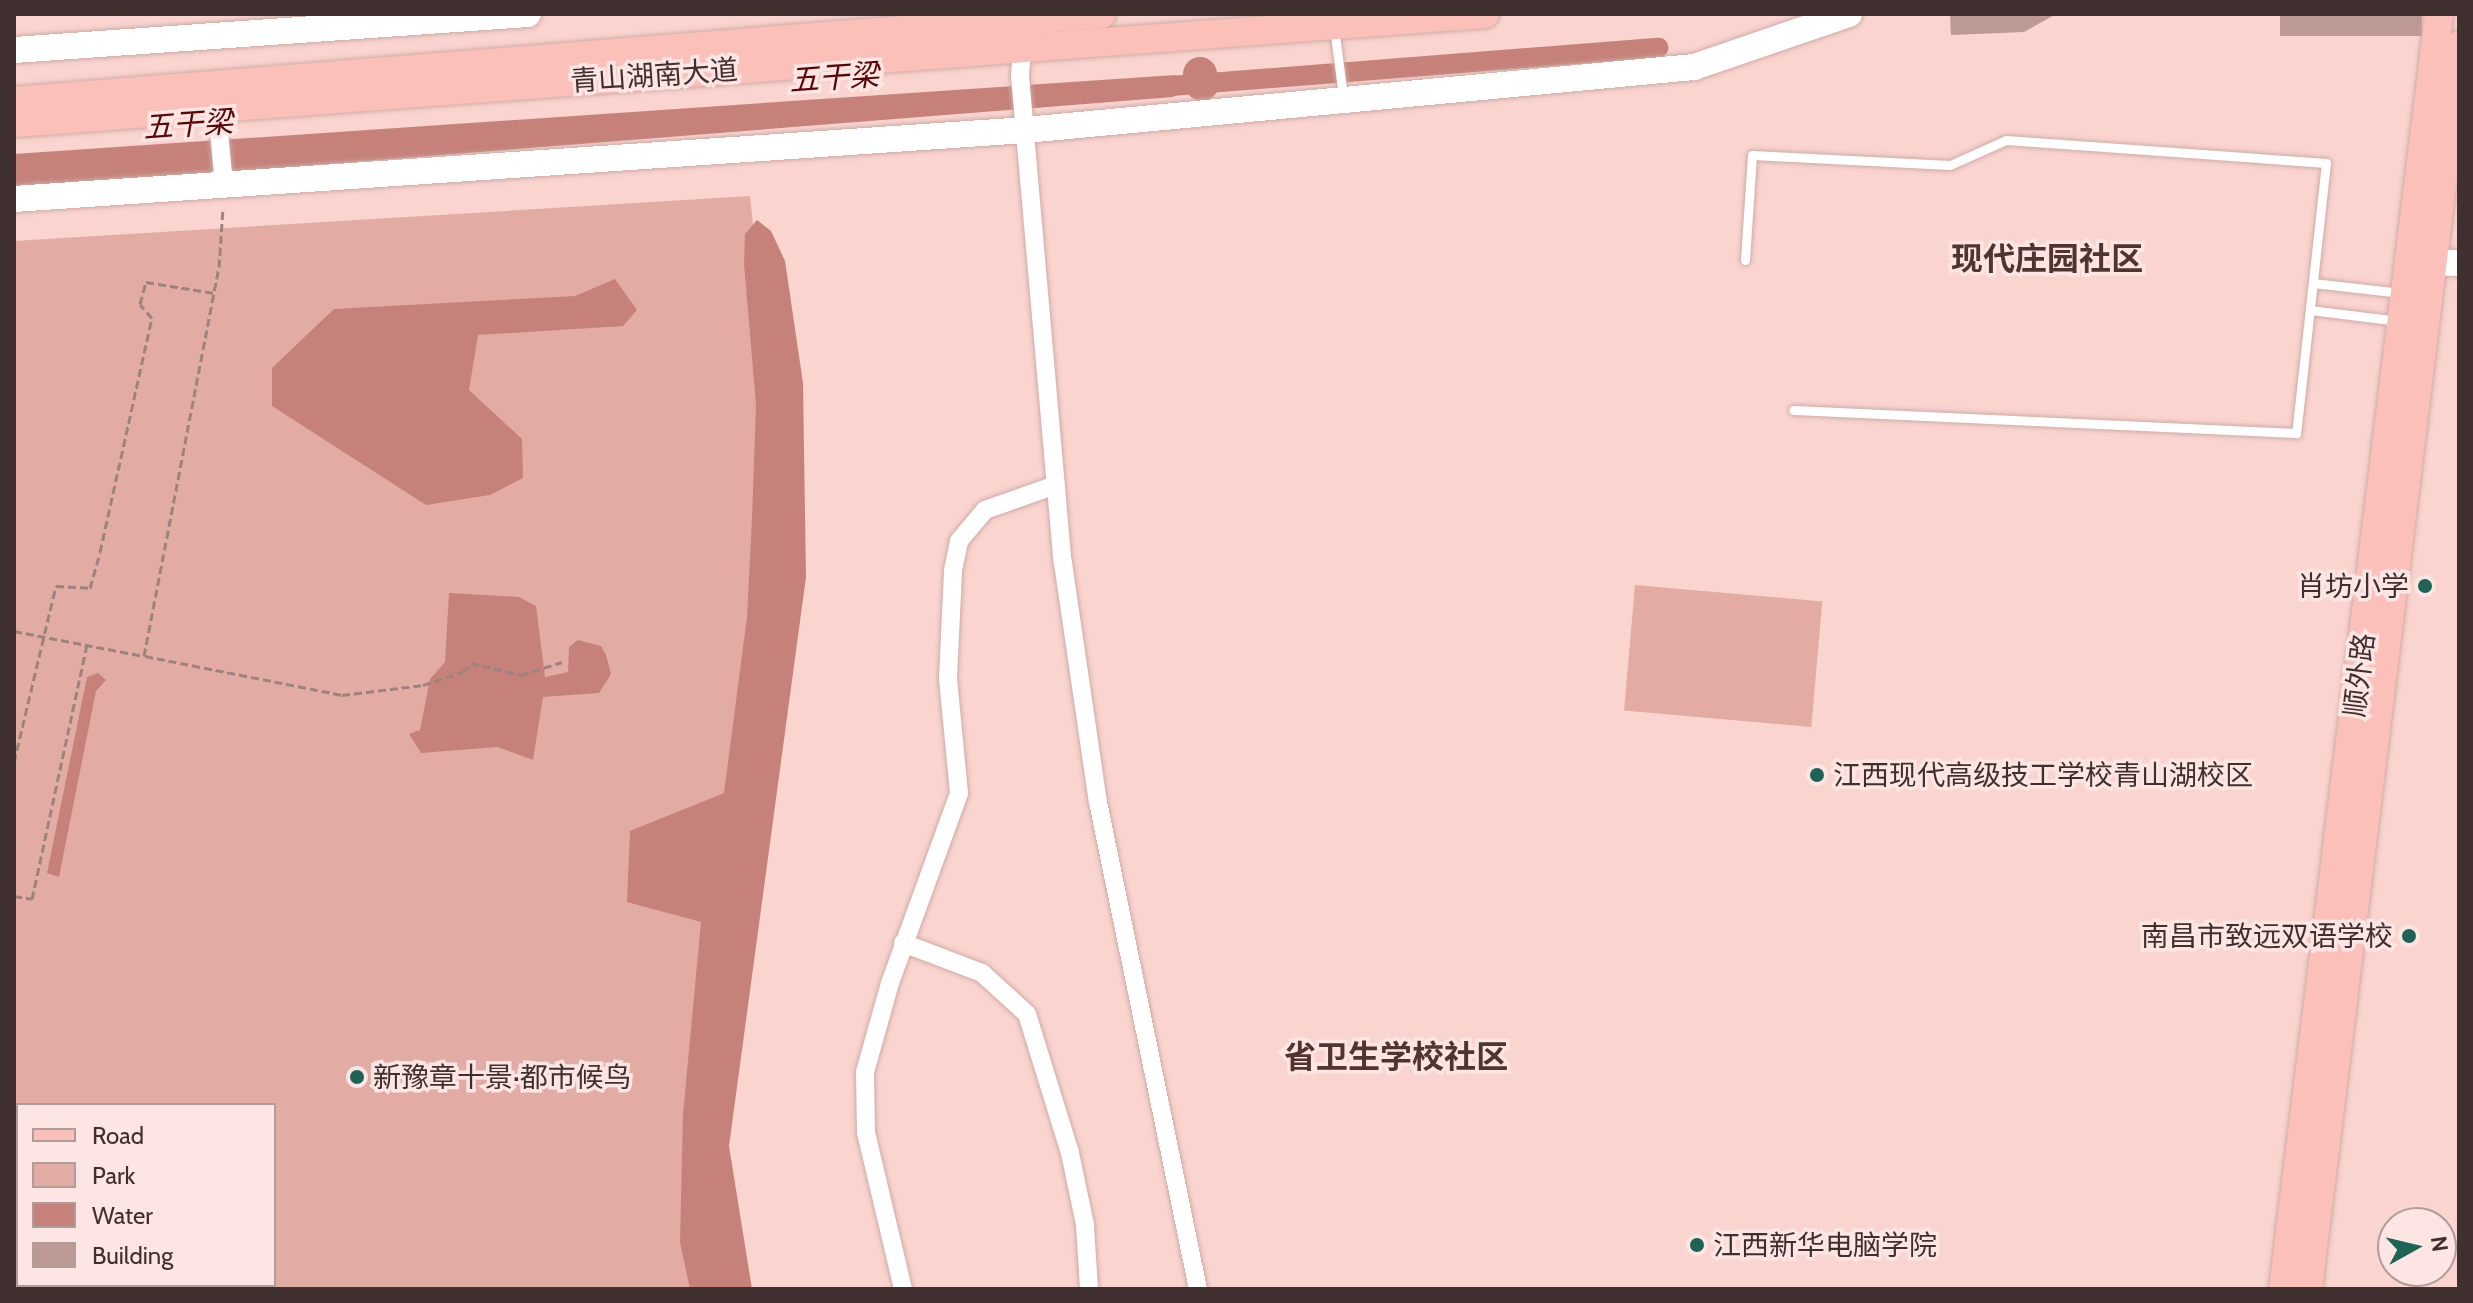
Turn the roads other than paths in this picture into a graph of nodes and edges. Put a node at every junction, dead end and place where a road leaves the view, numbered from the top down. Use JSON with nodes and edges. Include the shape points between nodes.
{"nodes":[{"id":1,"x":528,"y":14,"type":"edge"},
{"id":2,"x":1485,"y":14,"type":"edge"},
{"id":3,"x":1849,"y":14,"type":"edge"},
{"id":4,"x":2439,"y":14,"type":"edge"},
{"id":5,"x":1089,"y":15,"type":"edge"},
{"id":6,"x":454,"y":17,"type":"edge"},
{"id":7,"x":1024,"y":28,"type":"edge"},
{"id":8,"x":1336,"y":36,"type":"junction"},
{"id":9,"x":2459,"y":45,"type":"edge"},
{"id":10,"x":14,"y":50,"type":"edge"},
{"id":11,"x":1343,"y":96,"type":"junction"},
{"id":12,"x":14,"y":101,"type":"edge"},
{"id":13,"x":217,"y":109,"type":"junction"},
{"id":14,"x":14,"y":123,"type":"edge"},
{"id":15,"x":1026,"y":126,"type":"junction"},
{"id":16,"x":224,"y":181,"type":"junction"},
{"id":17,"x":14,"y":199,"type":"edge"},
{"id":18,"x":1745,"y":260,"type":"dead end"},
{"id":19,"x":2435,"y":262,"type":"edge"},
{"id":20,"x":2313,"y":283,"type":"junction"},
{"id":21,"x":2407,"y":293,"type":"junction"},
{"id":22,"x":2310,"y":310,"type":"junction"},
{"id":23,"x":2403,"y":322,"type":"junction"},
{"id":24,"x":1794,"y":410,"type":"dead end"},
{"id":25,"x":1056,"y":485,"type":"junction"},
{"id":26,"x":903,"y":943,"type":"junction"},
{"id":27,"x":903,"y":1289,"type":"edge"},
{"id":28,"x":1089,"y":1289,"type":"edge"},
{"id":29,"x":1198,"y":1289,"type":"edge"},
{"id":30,"x":2283,"y":1289,"type":"edge"},
{"id":31,"x":2308,"y":1289,"type":"edge"}],
"edges":[{"from":1,"to":6,"type":"main road"},
{"from":2,"to":8,"type":"main road","name":"青山湖南大道"},
{"from":3,"to":11,"type":"main road","via":[[1694,67]]},
{"from":4,"to":19,"type":"main road","name":"顺外路"},
{"from":5,"to":7,"type":"main road","name":"青山湖南大道"},
{"from":6,"to":10,"type":"main road"},
{"from":7,"to":8,"type":"main road","name":"青山湖南大道"},
{"from":7,"to":13,"type":"main road","name":"青山湖南大道"},
{"from":7,"to":15,"type":"street","via":[[1020,76]]},
{"from":8,"to":11,"type":"lane"},
{"from":9,"to":19,"type":"main road","name":"顺外路"},
{"from":11,"to":15,"type":"main road"},
{"from":12,"to":13,"type":"main road","name":"青山湖南大道"},
{"from":13,"to":14,"type":"main road","name":"青山湖南大道"},
{"from":13,"to":16,"type":"street"},
{"from":15,"to":16,"type":"main road"},
{"from":15,"to":25,"type":"street"},
{"from":16,"to":17,"type":"main road"},
{"from":18,"to":20,"type":"lane","via":[[1752,155],[1950,165],[2006,140],[2326,163]]},
{"from":19,"to":21,"type":"main road","name":"顺外路"},
{"from":19,"to":31,"type":"main road","name":"顺外路"},
{"from":20,"to":21,"type":"lane"},
{"from":20,"to":22,"type":"lane"},
{"from":21,"to":23,"type":"main road","name":"顺外路"},
{"from":22,"to":23,"type":"lane"},
{"from":22,"to":24,"type":"lane","via":[[2296,433]]},
{"from":23,"to":30,"type":"main road","name":"顺外路"},
{"from":25,"to":26,"type":"street","via":[[985,510],[959,541],[948,678],[959,793]]},
{"from":25,"to":29,"type":"street","via":[[1098,802]]},
{"from":26,"to":27,"type":"street","via":[[865,1072],[866,1132]]},
{"from":26,"to":28,"type":"street","via":[[982,973],[1027,1014],[1070,1153],[1085,1225]]}]}
